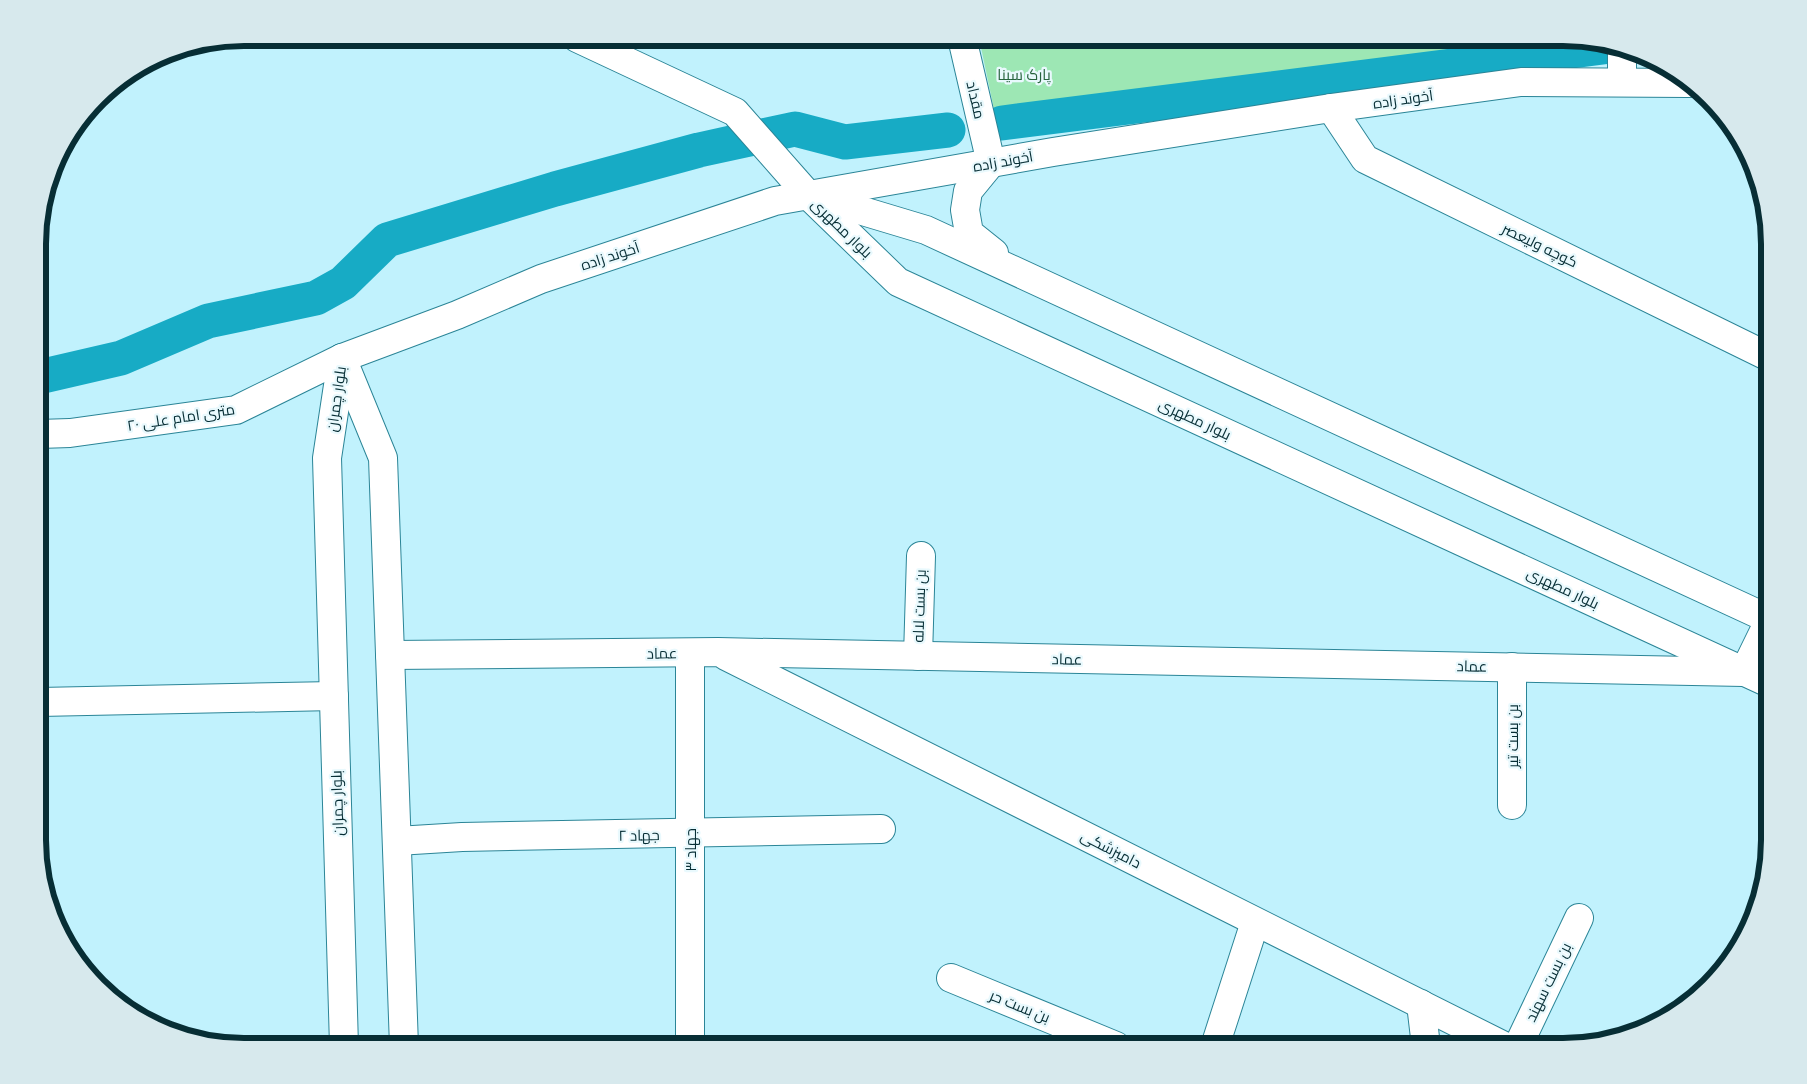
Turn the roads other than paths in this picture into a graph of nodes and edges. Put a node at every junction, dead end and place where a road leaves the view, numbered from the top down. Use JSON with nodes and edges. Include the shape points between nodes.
{"nodes":[{"id":1,"x":594,"y":46,"type":"edge"},
{"id":2,"x":964,"y":46,"type":"edge"},
{"id":3,"x":1622,"y":56,"type":"edge"},
{"id":4,"x":1622,"y":82,"type":"junction"},
{"id":5,"x":1677,"y":83,"type":"edge"},
{"id":6,"x":1331,"y":108,"type":"junction"},
{"id":7,"x":991,"y":163,"type":"junction"},
{"id":8,"x":809,"y":196,"type":"junction"},
{"id":9,"x":1024,"y":275,"type":"junction"},
{"id":10,"x":1761,"y":353,"type":"edge"},
{"id":11,"x":342,"y":358,"type":"junction"},
{"id":12,"x":46,"y":434,"type":"edge"},
{"id":13,"x":921,"y":556,"type":"dead end"},
{"id":14,"x":1761,"y":616,"type":"edge"},
{"id":15,"x":1761,"y":637,"type":"edge"},
{"id":16,"x":718,"y":652,"type":"junction"},
{"id":17,"x":690,"y":653,"type":"junction"},
{"id":18,"x":390,"y":656,"type":"junction"},
{"id":19,"x":918,"y":656,"type":"junction"},
{"id":20,"x":1512,"y":667,"type":"junction"},
{"id":21,"x":1744,"y":672,"type":"junction"},
{"id":22,"x":1761,"y":679,"type":"edge"},
{"id":23,"x":334,"y":696,"type":"junction"},
{"id":24,"x":46,"y":702,"type":"edge"},
{"id":25,"x":1512,"y":805,"type":"dead end"},
{"id":26,"x":881,"y":829,"type":"dead end"},
{"id":27,"x":690,"y":834,"type":"junction"},
{"id":28,"x":397,"y":841,"type":"junction"},
{"id":29,"x":1579,"y":918,"type":"dead end"},
{"id":30,"x":1255,"y":922,"type":"junction"},
{"id":31,"x":951,"y":978,"type":"dead end"},
{"id":32,"x":1421,"y":1004,"type":"junction"},
{"id":33,"x":344,"y":1038,"type":"edge"},
{"id":34,"x":404,"y":1038,"type":"edge"},
{"id":35,"x":690,"y":1038,"type":"edge"},
{"id":36,"x":1097,"y":1038,"type":"edge"},
{"id":37,"x":1218,"y":1038,"type":"edge"},
{"id":38,"x":1425,"y":1038,"type":"edge"},
{"id":39,"x":1488,"y":1038,"type":"edge"},
{"id":40,"x":1522,"y":1038,"type":"edge"}],
"edges":[{"from":1,"to":8,"type":"street","via":[[735,112]]},
{"from":2,"to":7,"type":"street","name":"مقداد"},
{"from":3,"to":4,"type":"street"},
{"from":4,"to":5,"type":"street","name":"آخوند زاده"},
{"from":4,"to":6,"type":"street","name":"آخوند زاده","via":[[1522,82]]},
{"from":6,"to":7,"type":"street","name":"آخوند زاده"},
{"from":6,"to":10,"type":"street","name":"کوچه ولیعصر","via":[[1365,160]]},
{"from":7,"to":8,"type":"street","name":"آخوند زاده"},
{"from":7,"to":9,"type":"street","via":[[968,191],[965,210],[970,232],[981,244]]},
{"from":8,"to":9,"type":"street","name":"بلوار مطهری","via":[[926,230]]},
{"from":8,"to":11,"type":"street","name":"آخوند زاده","via":[[775,201],[541,279]]},
{"from":8,"to":21,"type":"street","name":"بلوار مطهری","via":[[898,282]]},
{"from":9,"to":14,"type":"street","name":"بلوار مطهری"},
{"from":11,"to":12,"type":"street","name":"۲۰ متری امام علی","via":[[236,410]]},
{"from":11,"to":18,"type":"street","name":"بلوار چمران","via":[[383,458]]},
{"from":11,"to":23,"type":"street","name":"بلوار چمران","via":[[328,458]]},
{"from":13,"to":19,"type":"street","name":"بن بست لاله"},
{"from":15,"to":21,"type":"street"},
{"from":16,"to":17,"type":"street","name":"عماد"},
{"from":16,"to":19,"type":"street","name":"عماد"},
{"from":16,"to":30,"type":"street","name":"دامپزشکی"},
{"from":17,"to":18,"type":"street","name":"عماد"},
{"from":17,"to":27,"type":"street","name":"جهاد ۳"},
{"from":18,"to":28,"type":"street","name":"بلوار چمران"},
{"from":19,"to":20,"type":"street","name":"عماد"},
{"from":20,"to":21,"type":"street","name":"عماد"},
{"from":20,"to":25,"type":"street","name":"بن بست تیر"},
{"from":21,"to":22,"type":"street","name":"بلوار مطهری"},
{"from":23,"to":24,"type":"street"},
{"from":23,"to":33,"type":"street","name":"بلوار چمران"},
{"from":26,"to":27,"type":"street","name":"جهاد ۲"},
{"from":27,"to":28,"type":"street","name":"جهاد ۲"},
{"from":27,"to":35,"type":"street","name":"جهاد ۳"},
{"from":28,"to":34,"type":"street","name":"بلوار چمران"},
{"from":29,"to":40,"type":"street","name":"بن بست سهند"},
{"from":30,"to":32,"type":"street","name":"دامپزشکی"},
{"from":30,"to":37,"type":"street"},
{"from":31,"to":36,"type":"street","name":"بن بست حر"},
{"from":32,"to":38,"type":"street"},
{"from":32,"to":39,"type":"street","name":"دامپزشکی"}]}
